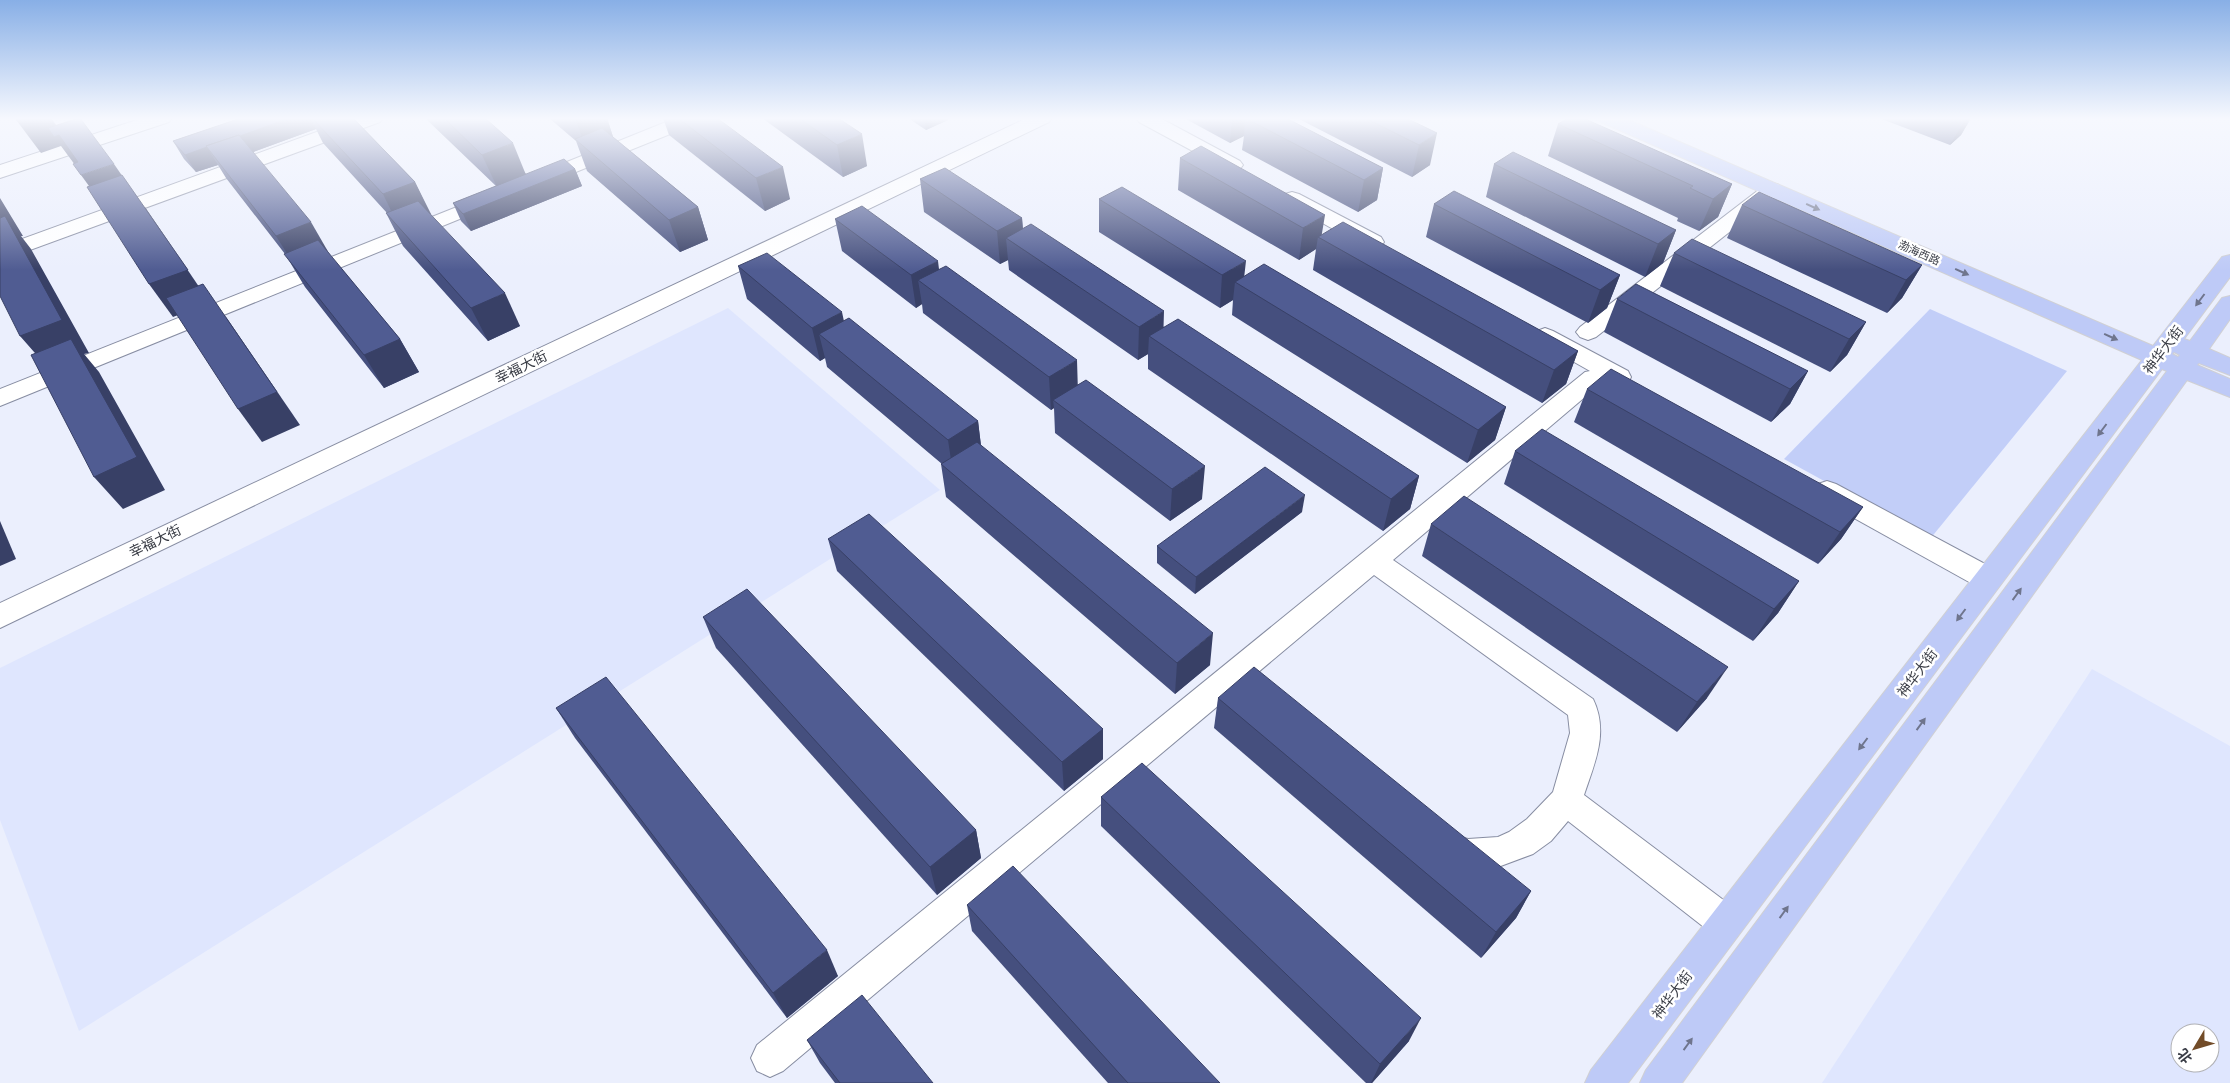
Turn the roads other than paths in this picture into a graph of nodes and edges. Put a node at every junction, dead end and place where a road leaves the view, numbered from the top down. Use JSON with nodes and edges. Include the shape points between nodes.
{"nodes":[{"id":1,"x":234,"y":169,"type":"edge"},
{"id":2,"x":567,"y":169,"type":"edge"},
{"id":3,"x":936,"y":169,"type":"edge"},
{"id":4,"x":1237,"y":169,"type":"edge"},
{"id":5,"x":1725,"y":169,"type":"edge"},
{"id":6,"x":1761,"y":169,"type":"edge"},
{"id":7,"x":1772,"y":189,"type":"junction"},
{"id":8,"x":1392,"y":253,"type":"edge"},
{"id":9,"x":0,"y":254,"type":"edge"},
{"id":10,"x":2230,"y":262,"type":"edge"},
{"id":11,"x":2230,"y":304,"type":"edge"},
{"id":12,"x":1524,"y":325,"type":"edge"},
{"id":13,"x":1588,"y":332,"type":"dead end"},
{"id":14,"x":2176,"y":355,"type":"junction"},
{"id":15,"x":2230,"y":367,"type":"edge"},
{"id":16,"x":1594,"y":378,"type":"dead end"},
{"id":17,"x":1638,"y":387,"type":"edge"},
{"id":18,"x":2230,"y":389,"type":"edge"},
{"id":19,"x":0,"y":398,"type":"edge"},
{"id":20,"x":1804,"y":478,"type":"edge"},
{"id":21,"x":1373,"y":560,"type":"junction"},
{"id":22,"x":1988,"y":579,"type":"junction"},
{"id":23,"x":0,"y":616,"type":"edge"},
{"id":24,"x":1566,"y":800,"type":"junction"},
{"id":25,"x":1425,"y":834,"type":"edge"},
{"id":26,"x":1726,"y":923,"type":"junction"},
{"id":27,"x":770,"y":1058,"type":"dead end"},
{"id":28,"x":1604,"y":1083,"type":"edge"},
{"id":29,"x":1659,"y":1083,"type":"edge"}],
"edges":[{"from":1,"to":9,"type":"street"},
{"from":2,"to":19,"type":"street"},
{"from":3,"to":23,"type":"street","name":"幸福大街"},
{"from":4,"to":8,"type":"street"},
{"from":5,"to":7,"type":"main road","name":"渤海西路"},
{"from":6,"to":14,"type":"main road","name":"渤海西路"},
{"from":7,"to":13,"type":"street"},
{"from":7,"to":14,"type":"main road","name":"渤海西路","one_way":true},
{"from":10,"to":14,"type":"main road","name":"神华大街","one_way":true},
{"from":11,"to":14,"type":"main road","name":"神华大街"},
{"from":12,"to":17,"type":"street"},
{"from":14,"to":15,"type":"main road","name":"渤海西路"},
{"from":14,"to":18,"type":"main road","name":"渤海西路"},
{"from":14,"to":22,"type":"main road","name":"神华大街","one_way":true},
{"from":29,"to":14,"type":"main road","name":"神华大街","one_way":true},
{"from":16,"to":21,"type":"street"},
{"from":20,"to":22,"type":"street"},
{"from":21,"to":24,"type":"street","via":[[1582,708],[1586,733]]},
{"from":21,"to":27,"type":"street","via":[[1245,684]]},
{"from":22,"to":26,"type":"main road","name":"神华大街","one_way":true},
{"from":24,"to":25,"type":"street","via":[[1539,830],[1521,843],[1498,852],[1468,855],[1440,846]]},
{"from":24,"to":26,"type":"street"},
{"from":26,"to":28,"type":"main road","name":"神华大街"}]}
